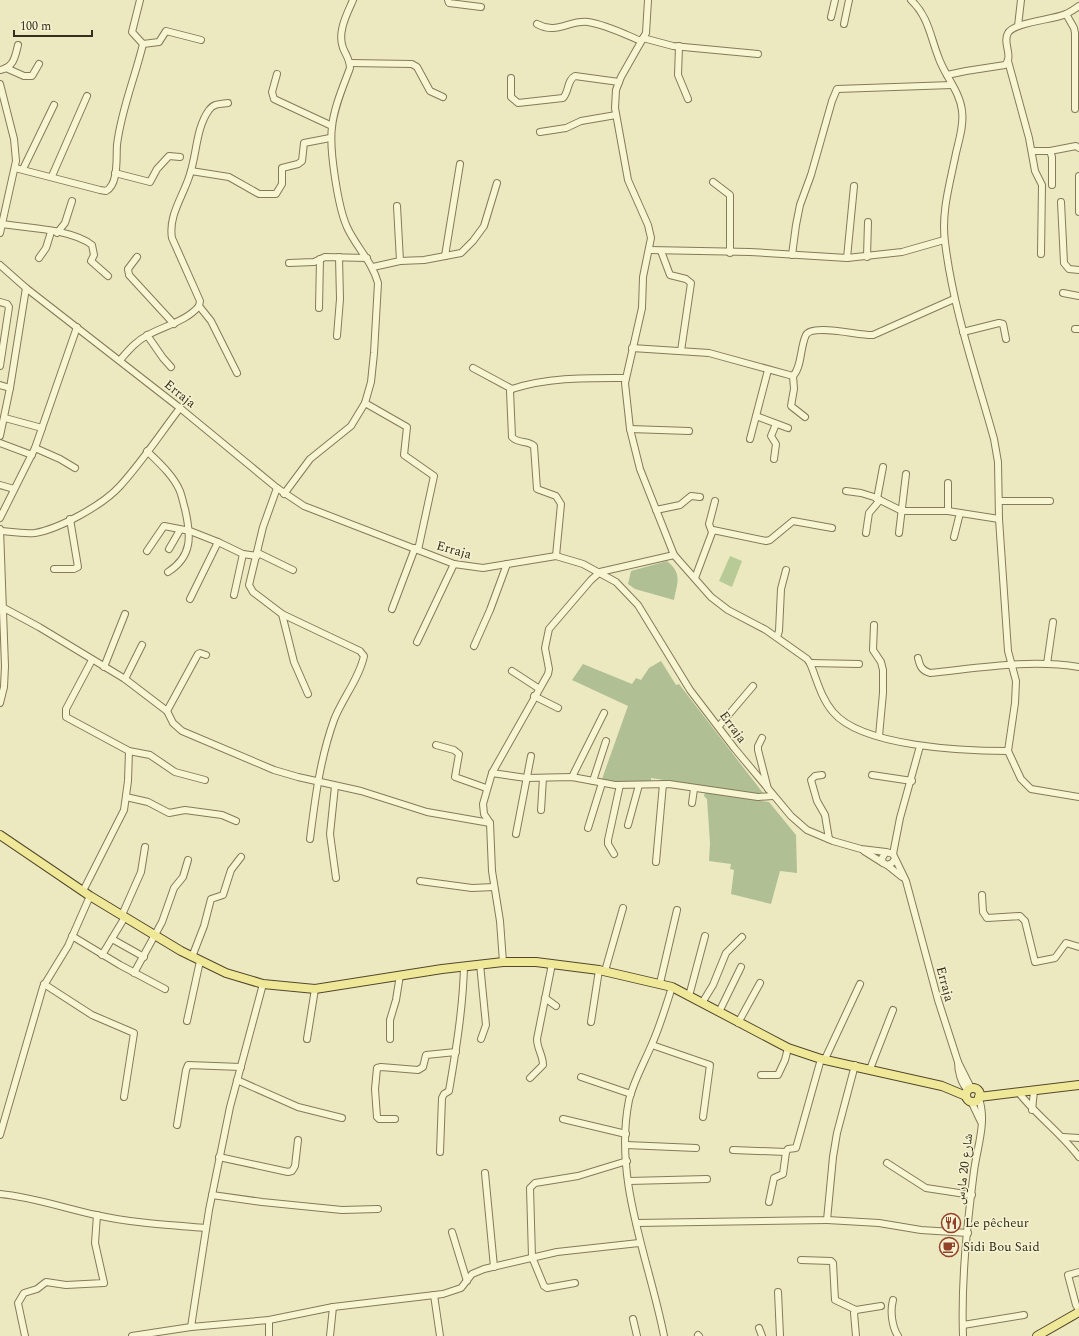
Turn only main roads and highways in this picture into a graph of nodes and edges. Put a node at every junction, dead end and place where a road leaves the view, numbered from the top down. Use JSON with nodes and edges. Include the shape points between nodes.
{"nodes":[{"id":1,"x":2,"y":834,"type":"edge"},
{"id":2,"x":1079,"y":1085,"type":"edge"},
{"id":3,"x":1079,"y":1311,"type":"edge"},
{"id":4,"x":1037,"y":1336,"type":"edge"}],
"edges":[{"from":1,"to":2,"type":"main road","via":[[86,893],[192,957],[263,984],[315,989],[503,962],[602,970],[672,987],[788,1048],[823,1059],[942,1086],[947,1085],[973,1094],[1019,1093]]},
{"from":3,"to":4,"type":"main road"}]}
